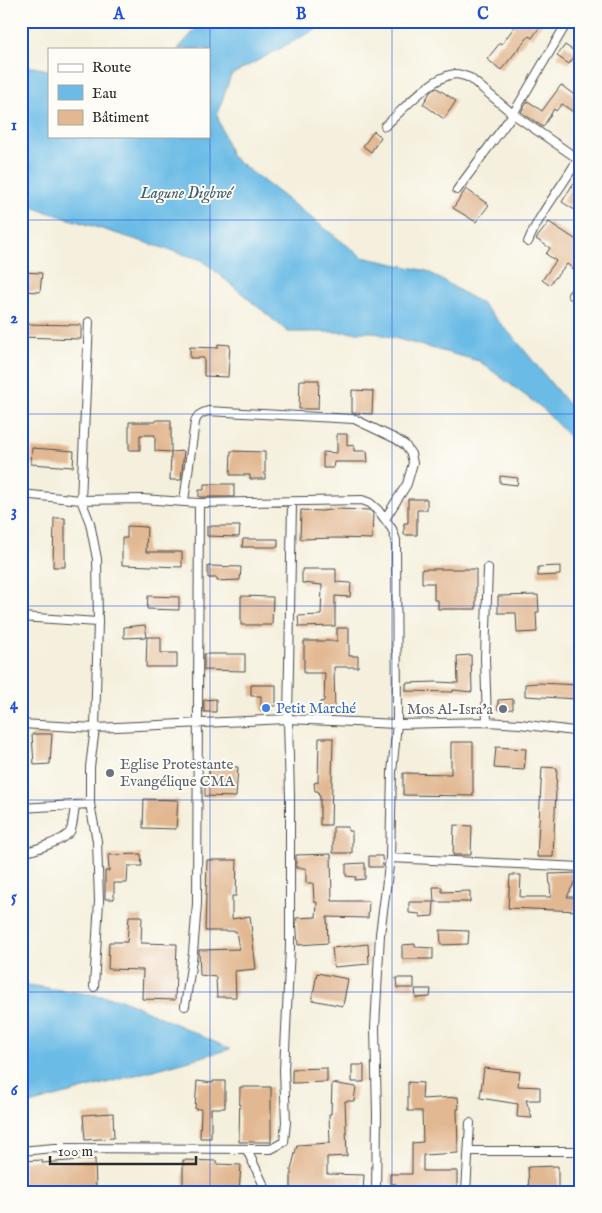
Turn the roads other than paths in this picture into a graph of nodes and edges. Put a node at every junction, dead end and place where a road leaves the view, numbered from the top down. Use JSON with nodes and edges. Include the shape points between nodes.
{"nodes":[{"id":1,"x":568,"y":21,"type":"edge"},
{"id":2,"x":513,"y":114,"type":"junction"},
{"id":3,"x":385,"y":126,"type":"dead end"},
{"id":4,"x":579,"y":160,"type":"edge"},
{"id":5,"x":457,"y":190,"type":"dead end"},
{"id":6,"x":528,"y":242,"type":"dead end"},
{"id":7,"x":581,"y":286,"type":"edge"},
{"id":8,"x":572,"y":296,"type":"dead end"},
{"id":9,"x":89,"y":322,"type":"dead end"},
{"id":10,"x":21,"y":494,"type":"edge"},
{"id":11,"x":81,"y":500,"type":"junction"},
{"id":12,"x":184,"y":501,"type":"junction"},
{"id":13,"x":199,"y":503,"type":"junction"},
{"id":14,"x":292,"y":503,"type":"junction"},
{"id":15,"x":385,"y":519,"type":"junction"},
{"id":16,"x":488,"y":568,"type":"dead end"},
{"id":17,"x":21,"y":617,"type":"edge"},
{"id":18,"x":98,"y":622,"type":"junction"},
{"id":19,"x":288,"y":719,"type":"junction"},
{"id":20,"x":486,"y":722,"type":"junction"},
{"id":21,"x":21,"y":724,"type":"edge"},
{"id":22,"x":198,"y":724,"type":"junction"},
{"id":23,"x":397,"y":724,"type":"junction"},
{"id":24,"x":95,"y":728,"type":"junction"},
{"id":25,"x":581,"y":732,"type":"edge"},
{"id":26,"x":90,"y":804,"type":"junction"},
{"id":27,"x":75,"y":806,"type":"junction"},
{"id":28,"x":21,"y":808,"type":"edge"},
{"id":29,"x":21,"y":853,"type":"edge"},
{"id":30,"x":390,"y":858,"type":"junction"},
{"id":31,"x":581,"y":867,"type":"edge"},
{"id":32,"x":94,"y":988,"type":"dead end"},
{"id":33,"x":185,"y":1006,"type":"dead end"},
{"id":34,"x":470,"y":1123,"type":"dead end"},
{"id":35,"x":247,"y":1150,"type":"junction"},
{"id":36,"x":469,"y":1151,"type":"junction"},
{"id":37,"x":581,"y":1151,"type":"edge"},
{"id":38,"x":21,"y":1152,"type":"edge"},
{"id":39,"x":267,"y":1192,"type":"edge"},
{"id":40,"x":376,"y":1192,"type":"edge"},
{"id":41,"x":466,"y":1192,"type":"edge"}],
"edges":[{"from":1,"to":2,"type":"street"},
{"from":2,"to":3,"type":"street","via":[[470,78],[453,74],[436,81]]},
{"from":2,"to":4,"type":"street"},
{"from":2,"to":5,"type":"street"},
{"from":4,"to":6,"type":"street","via":[[535,223]]},
{"from":7,"to":8,"type":"street"},
{"from":9,"to":11,"type":"street"},
{"from":10,"to":11,"type":"street"},
{"from":11,"to":12,"type":"street"},
{"from":11,"to":18,"type":"street","via":[[90,523],[97,559]]},
{"from":12,"to":13,"type":"street"},
{"from":12,"to":15,"type":"street","via":[[195,422],[201,413],[354,419],[396,439],[411,454],[413,463],[407,484]]},
{"from":13,"to":14,"type":"street"},
{"from":13,"to":22,"type":"street"},
{"from":14,"to":15,"type":"street","via":[[362,500],[370,502]]},
{"from":14,"to":19,"type":"street"},
{"from":15,"to":23,"type":"street","via":[[396,540],[397,556]]},
{"from":16,"to":20,"type":"street"},
{"from":17,"to":18,"type":"street"},
{"from":18,"to":24,"type":"street"},
{"from":19,"to":22,"type":"street"},
{"from":19,"to":23,"type":"street"},
{"from":19,"to":35,"type":"street","via":[[290,948],[284,1070],[285,1137],[284,1142],[271,1149]]},
{"from":20,"to":23,"type":"street"},
{"from":20,"to":25,"type":"street"},
{"from":21,"to":24,"type":"street"},
{"from":22,"to":24,"type":"street"},
{"from":22,"to":33,"type":"street","via":[[197,904]]},
{"from":23,"to":30,"type":"street"},
{"from":24,"to":26,"type":"street"},
{"from":26,"to":27,"type":"street"},
{"from":26,"to":32,"type":"street","via":[[97,841],[99,901]]},
{"from":27,"to":28,"type":"street"},
{"from":27,"to":29,"type":"street","via":[[71,830],[66,836]]},
{"from":30,"to":31,"type":"street"},
{"from":30,"to":40,"type":"street","via":[[380,934],[375,1028]]},
{"from":34,"to":36,"type":"street"},
{"from":35,"to":38,"type":"street","via":[[54,1148]]},
{"from":35,"to":39,"type":"street"},
{"from":36,"to":37,"type":"street"},
{"from":36,"to":41,"type":"street"}]}
